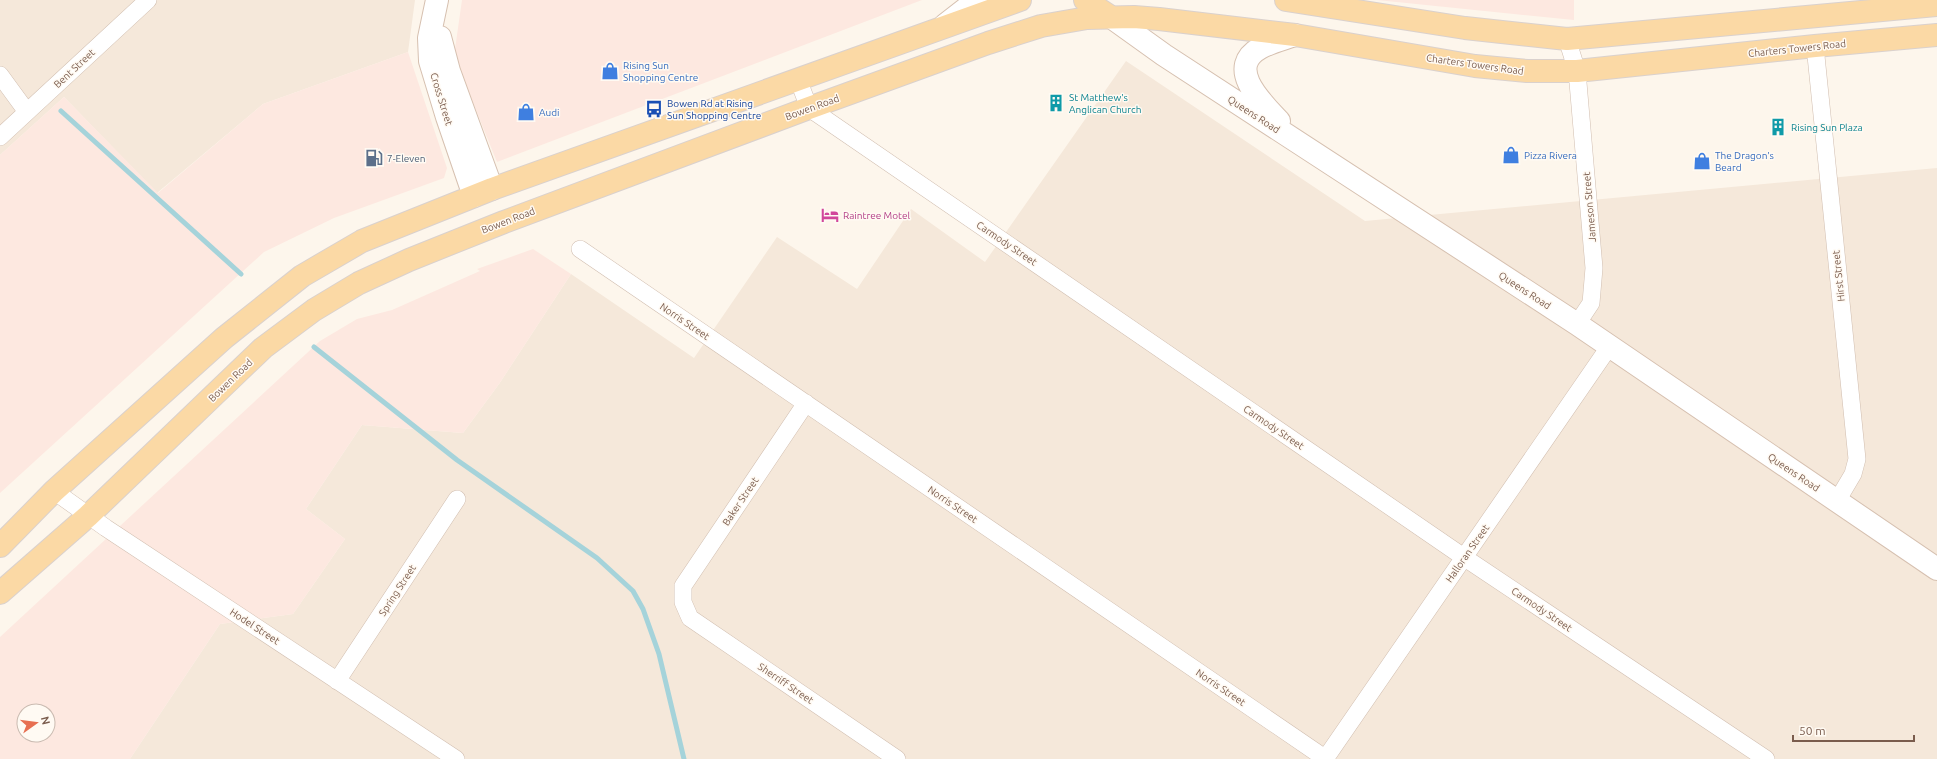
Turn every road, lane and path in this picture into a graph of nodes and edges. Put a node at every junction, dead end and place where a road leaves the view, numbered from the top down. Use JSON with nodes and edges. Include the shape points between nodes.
{"nodes":[{"id":1,"x":148,"y":0,"type":"edge"},
{"id":2,"x":439,"y":0,"type":"edge"},
{"id":3,"x":977,"y":0,"type":"edge"},
{"id":4,"x":1020,"y":0,"type":"edge"},
{"id":5,"x":1085,"y":0,"type":"edge"},
{"id":6,"x":1286,"y":0,"type":"edge"},
{"id":7,"x":1937,"y":6,"type":"edge"},
{"id":8,"x":1110,"y":16,"type":"junction"},
{"id":9,"x":942,"y":27,"type":"junction"},
{"id":10,"x":1295,"y":35,"type":"junction"},
{"id":11,"x":1937,"y":35,"type":"edge"},
{"id":12,"x":1566,"y":39,"type":"junction"},
{"id":13,"x":1815,"y":46,"type":"junction"},
{"id":14,"x":1577,"y":71,"type":"junction"},
{"id":15,"x":0,"y":75,"type":"edge"},
{"id":16,"x":798,"y":79,"type":"junction"},
{"id":17,"x":810,"y":108,"type":"junction"},
{"id":18,"x":27,"y":112,"type":"junction"},
{"id":19,"x":0,"y":137,"type":"edge"},
{"id":20,"x":1300,"y":144,"type":"junction"},
{"id":21,"x":483,"y":192,"type":"junction"},
{"id":22,"x":495,"y":225,"type":"junction"},
{"id":23,"x":580,"y":249,"type":"dead end"},
{"id":24,"x":1577,"y":324,"type":"junction"},
{"id":25,"x":1609,"y":347,"type":"junction"},
{"id":26,"x":806,"y":403,"type":"junction"},
{"id":27,"x":54,"y":491,"type":"junction"},
{"id":28,"x":457,"y":499,"type":"dead end"},
{"id":29,"x":1837,"y":501,"type":"junction"},
{"id":30,"x":88,"y":516,"type":"junction"},
{"id":31,"x":0,"y":546,"type":"edge"},
{"id":32,"x":1465,"y":558,"type":"junction"},
{"id":33,"x":1937,"y":569,"type":"edge"},
{"id":34,"x":0,"y":593,"type":"edge"},
{"id":35,"x":683,"y":602,"type":"joint"},
{"id":36,"x":337,"y":681,"type":"junction"},
{"id":37,"x":456,"y":759,"type":"edge"},
{"id":38,"x":898,"y":759,"type":"edge"},
{"id":39,"x":1326,"y":759,"type":"edge"},
{"id":40,"x":1766,"y":759,"type":"edge"}],
"edges":[{"from":1,"to":18,"type":"street","name":"Bent Street"},
{"from":2,"to":21,"type":"street","name":"Cross Street","via":[[441,46]]},
{"from":3,"to":9,"type":"street"},
{"from":4,"to":9,"type":"main road"},
{"from":5,"to":8,"type":"main road"},
{"from":6,"to":12,"type":"main road","via":[[1465,28]]},
{"from":7,"to":12,"type":"main road"},
{"from":8,"to":10,"type":"main road","name":"Charters Towers Road","via":[[1164,19]]},
{"from":8,"to":17,"type":"main road","name":"Bowen Road","via":[[1067,20],[1041,26]]},
{"from":8,"to":20,"type":"street","name":"Queens Road","via":[[1164,55]]},
{"from":9,"to":16,"type":"main road"},
{"from":10,"to":14,"type":"main road","name":"Charters Towers Road","via":[[1475,66],[1527,71]]},
{"from":10,"to":20,"type":"street","via":[[1256,51],[1246,62],[1245,74],[1256,95]]},
{"from":11,"to":13,"type":"main road","name":"Charters Towers Road"},
{"from":12,"to":14,"type":"street","name":"Jameson Street"},
{"from":13,"to":14,"type":"main road","name":"Charters Towers Road"},
{"from":13,"to":29,"type":"street","name":"Hirst Street","via":[[1857,459],[1853,474]]},
{"from":14,"to":24,"type":"street","name":"Jameson Street","via":[[1594,268],[1591,303]]},
{"from":15,"to":18,"type":"street"},
{"from":16,"to":17,"type":"street"},
{"from":16,"to":21,"type":"main road"},
{"from":17,"to":22,"type":"main road","name":"Bowen Road"},
{"from":17,"to":32,"type":"street","name":"Carmody Street"},
{"from":18,"to":19,"type":"street","name":"Bent Street"},
{"from":20,"to":24,"type":"street","name":"Queens Road"},
{"from":21,"to":22,"type":"main road"},
{"from":21,"to":27,"type":"main road","via":[[362,241],[302,276],[224,338]]},
{"from":22,"to":30,"type":"main road","name":"Bowen Road","via":[[382,272],[314,310],[263,348]]},
{"from":23,"to":26,"type":"street","name":"Norris Street"},
{"from":24,"to":25,"type":"street","name":"Queens Road"},
{"from":25,"to":29,"type":"street","name":"Queens Road"},
{"from":25,"to":32,"type":"street","name":"Halloran Street"},
{"from":26,"to":35,"type":"street","name":"Baker Street","via":[[683,586]]},
{"from":26,"to":39,"type":"street","name":"Norris Street"},
{"from":27,"to":30,"type":"street","name":"Hodel Street"},
{"from":27,"to":31,"type":"main road"},
{"from":28,"to":36,"type":"street","name":"Spring Street"},
{"from":29,"to":33,"type":"street","name":"Queens Road"},
{"from":30,"to":34,"type":"main road","name":"Bowen Road"},
{"from":30,"to":36,"type":"street","name":"Hodel Street"},
{"from":32,"to":39,"type":"street","name":"Halloran Street"},
{"from":32,"to":40,"type":"street","name":"Carmody Street"},
{"from":35,"to":38,"type":"street","name":"Sherriff Street","via":[[690,618]]},
{"from":36,"to":37,"type":"street","name":"Hodel Street"}]}
